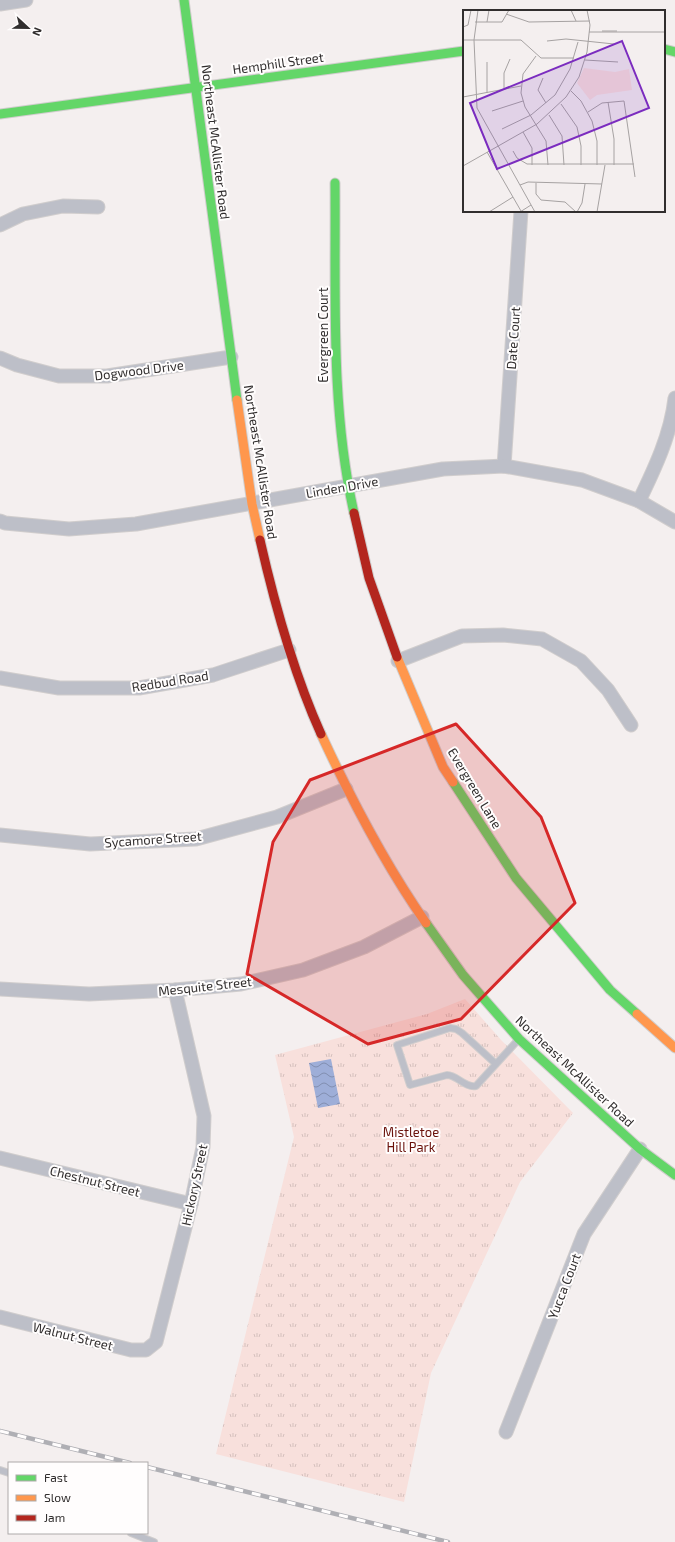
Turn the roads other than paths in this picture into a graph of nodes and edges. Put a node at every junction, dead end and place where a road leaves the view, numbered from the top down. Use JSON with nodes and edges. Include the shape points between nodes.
{"nodes":[{"id":1,"x":26,"y":0,"type":"edge"},
{"id":2,"x":184,"y":0,"type":"edge"},
{"id":3,"x":0,"y":4,"type":"edge"},
{"id":4,"x":665,"y":49,"type":"edge"},
{"id":5,"x":463,"y":51,"type":"edge"},
{"id":6,"x":675,"y":52,"type":"edge"},
{"id":7,"x":196,"y":87,"type":"junction"},
{"id":8,"x":0,"y":114,"type":"edge"},
{"id":9,"x":335,"y":183,"type":"dead end"},
{"id":10,"x":98,"y":207,"type":"dead end"},
{"id":11,"x":521,"y":212,"type":"edge"},
{"id":12,"x":0,"y":225,"type":"edge"},
{"id":13,"x":231,"y":357,"type":"junction"},
{"id":14,"x":0,"y":358,"type":"edge"},
{"id":15,"x":675,"y":398,"type":"edge"},
{"id":16,"x":504,"y":466,"type":"junction"},
{"id":17,"x":348,"y":486,"type":"junction"},
{"id":18,"x":639,"y":501,"type":"junction"},
{"id":19,"x":252,"y":504,"type":"junction"},
{"id":20,"x":0,"y":521,"type":"edge"},
{"id":21,"x":675,"y":522,"type":"edge"},
{"id":22,"x":289,"y":650,"type":"junction"},
{"id":23,"x":398,"y":662,"type":"junction"},
{"id":24,"x":0,"y":678,"type":"edge"},
{"id":25,"x":631,"y":725,"type":"dead end"},
{"id":26,"x":346,"y":789,"type":"junction"},
{"id":27,"x":0,"y":835,"type":"edge"},
{"id":28,"x":422,"y":917,"type":"junction"},
{"id":29,"x":0,"y":989,"type":"edge"},
{"id":30,"x":175,"y":990,"type":"junction"},
{"id":31,"x":519,"y":1039,"type":"junction"},
{"id":32,"x":675,"y":1048,"type":"edge"},
{"id":33,"x":496,"y":1064,"type":"junction"},
{"id":34,"x":640,"y":1149,"type":"junction"},
{"id":35,"x":0,"y":1158,"type":"edge"},
{"id":36,"x":675,"y":1175,"type":"edge"},
{"id":37,"x":191,"y":1204,"type":"junction"},
{"id":38,"x":0,"y":1317,"type":"edge"},
{"id":39,"x":146,"y":1350,"type":"joint"},
{"id":40,"x":506,"y":1432,"type":"dead end"},
{"id":41,"x":134,"y":1534,"type":"edge"},
{"id":42,"x":154,"y":1542,"type":"edge"}],
"edges":[{"from":1,"to":3,"type":"street"},
{"from":2,"to":7,"type":"street","name":"Northeast McAllister Road"},
{"from":4,"to":6,"type":"street"},
{"from":5,"to":7,"type":"street","name":"Hemphill Street"},
{"from":7,"to":8,"type":"street","name":"Hemphill Street"},
{"from":7,"to":13,"type":"street","name":"Northeast McAllister Road"},
{"from":9,"to":17,"type":"street","name":"Evergreen Court","via":[[337,390]]},
{"from":10,"to":12,"type":"street","via":[[63,206],[23,214]]},
{"from":11,"to":16,"type":"street","name":"Date Court"},
{"from":13,"to":14,"type":"street","name":"Dogwood Drive","via":[[107,376],[59,376]]},
{"from":13,"to":19,"type":"street","name":"Northeast McAllister Road"},
{"from":15,"to":18,"type":"street","via":[[668,432]]},
{"from":16,"to":17,"type":"street","name":"Linden Drive","via":[[443,469]]},
{"from":16,"to":18,"type":"street","name":"Linden Drive","via":[[582,480]]},
{"from":17,"to":19,"type":"street","name":"Linden Drive"},
{"from":17,"to":23,"type":"street","name":"Evergreen Lane","via":[[369,578]]},
{"from":18,"to":21,"type":"street","name":"Linden Drive"},
{"from":19,"to":20,"type":"street","name":"Linden Drive","via":[[136,524],[77,529]]},
{"from":19,"to":22,"type":"street","name":"Northeast McAllister Road","via":[[269,580]]},
{"from":22,"to":24,"type":"street","name":"Redbud Road","via":[[213,675],[139,688],[59,688]]},
{"from":22,"to":26,"type":"street","name":"Northeast McAllister Road","via":[[313,718]]},
{"from":23,"to":25,"type":"street","via":[[462,636],[503,635],[542,640],[581,661],[608,690]]},
{"from":23,"to":32,"type":"street","name":"Evergreen Lane","via":[[443,767],[516,878],[610,990]]},
{"from":26,"to":27,"type":"street","name":"Sycamore Street","via":[[277,816],[196,839],[90,844]]},
{"from":26,"to":28,"type":"street","name":"Northeast McAllister Road","via":[[382,855]]},
{"from":28,"to":30,"type":"street","name":"Mesquite Street","via":[[364,946],[303,970],[241,984]]},
{"from":28,"to":31,"type":"street","name":"Northeast McAllister Road","via":[[463,974]]},
{"from":29,"to":30,"type":"street","name":"Mesquite Street","via":[[88,994]]},
{"from":30,"to":37,"type":"street","name":"Hickory Street","via":[[204,1116],[203,1147]]},
{"from":31,"to":33,"type":"lane"},
{"from":31,"to":34,"type":"street","name":"Northeast McAllister Road"},
{"from":33,"to":33,"type":"lane","via":[[476,1086],[472,1087],[447,1074],[410,1085],[397,1045],[450,1028],[456,1029]]},
{"from":34,"to":36,"type":"street","name":"Northeast McAllister Road"},
{"from":34,"to":40,"type":"street","name":"Yucca Court","via":[[584,1234]]},
{"from":35,"to":37,"type":"street","name":"Chestnut Street"},
{"from":37,"to":39,"type":"street","name":"Hickory Street","via":[[156,1342]]},
{"from":38,"to":39,"type":"street","name":"Walnut Street","via":[[131,1350]]},
{"from":41,"to":42,"type":"lane"}]}
